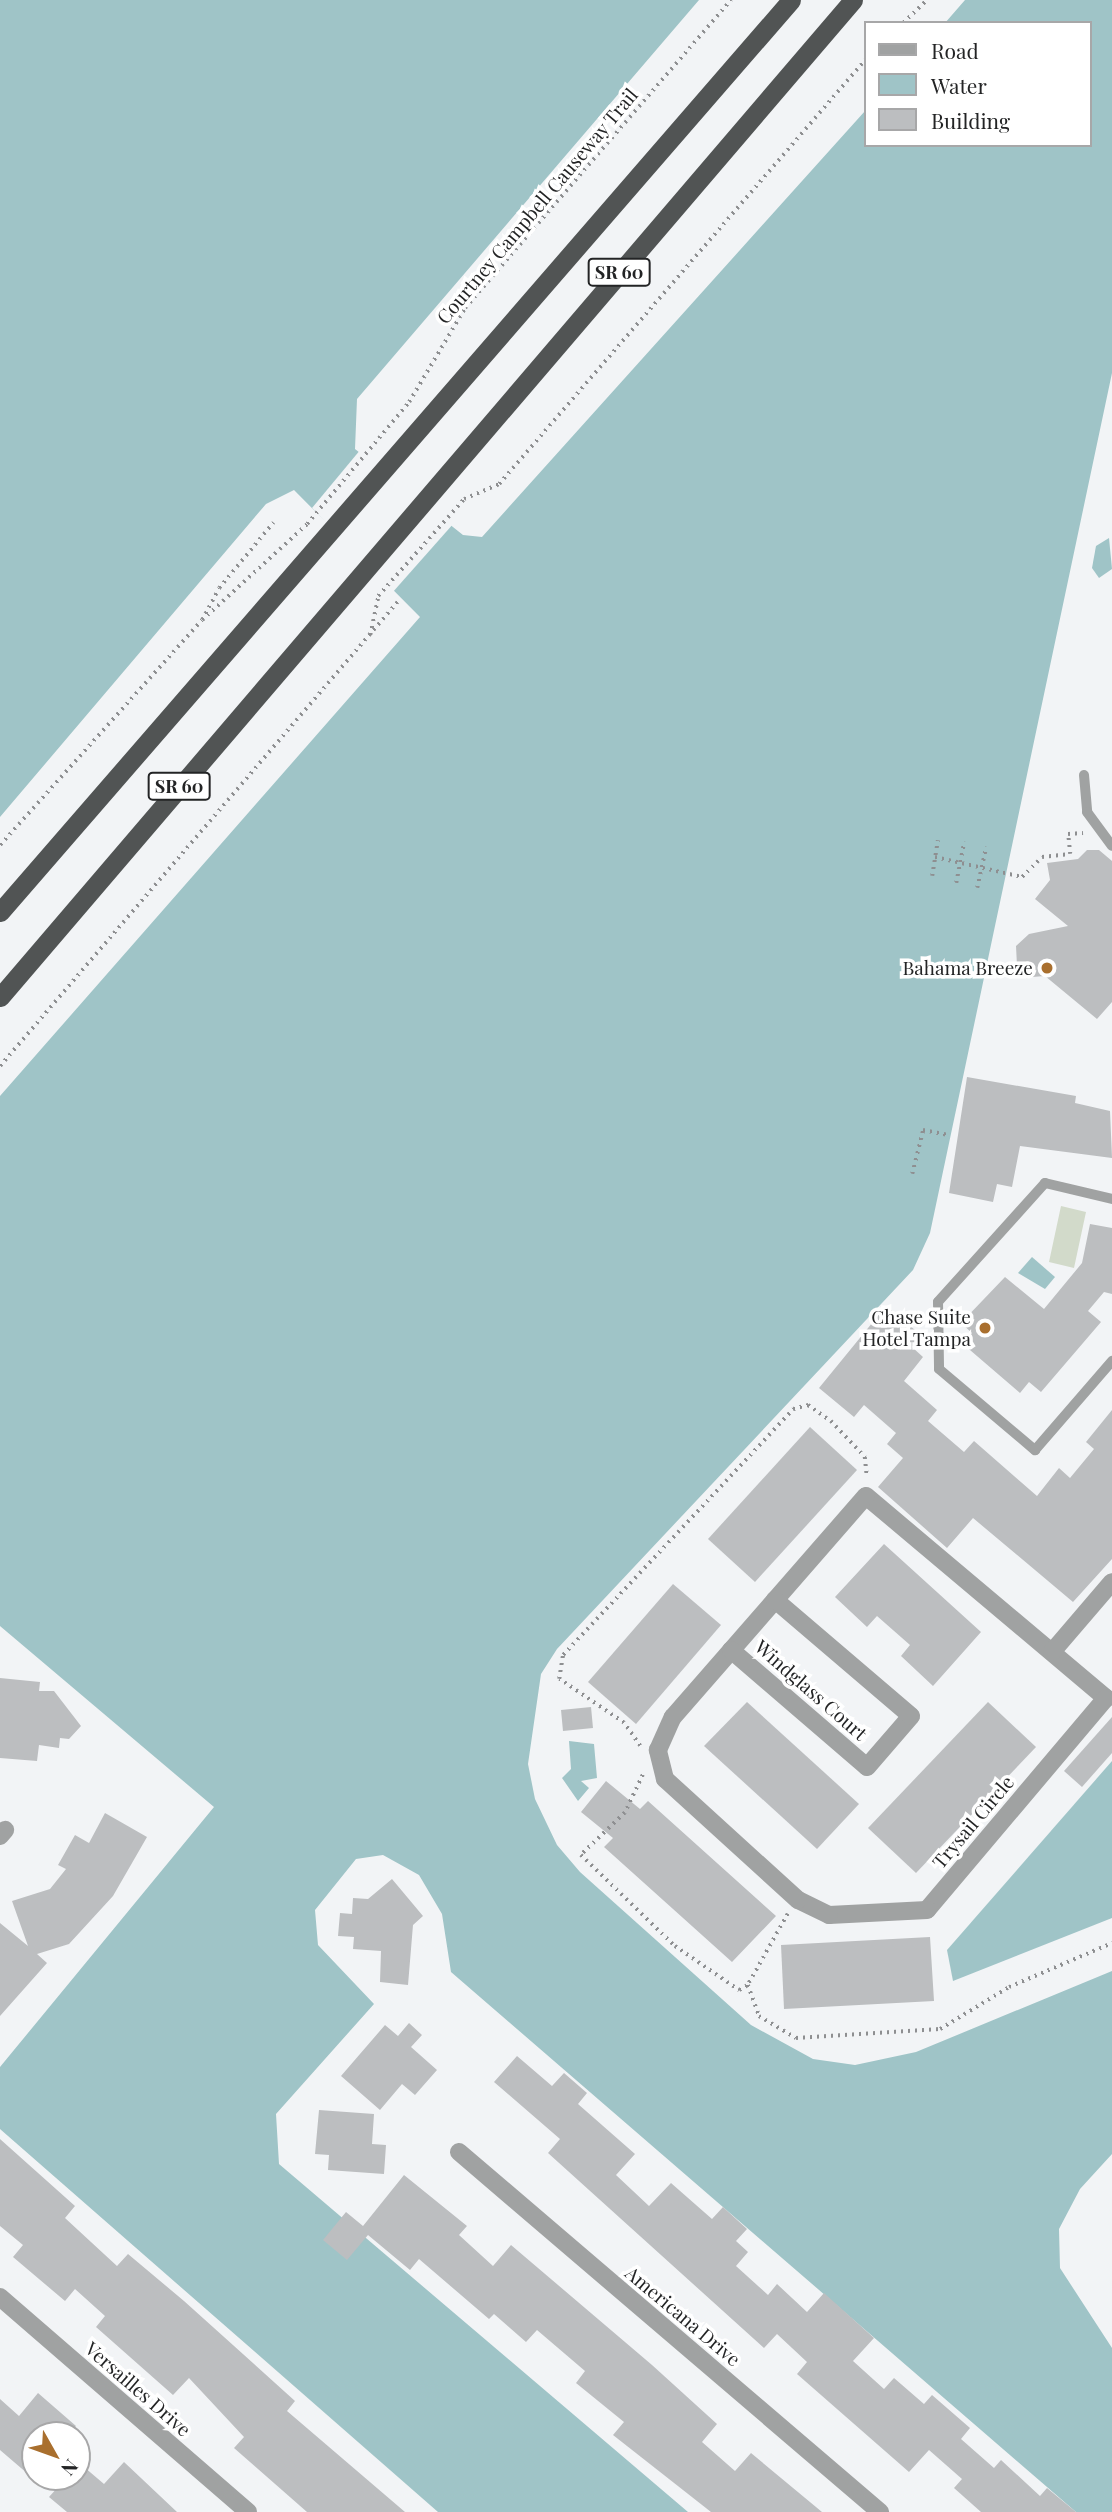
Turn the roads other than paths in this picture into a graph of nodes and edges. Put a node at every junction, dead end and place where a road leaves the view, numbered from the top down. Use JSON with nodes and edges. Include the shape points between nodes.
{"nodes":[{"id":1,"x":791,"y":0,"type":"edge"},
{"id":2,"x":836,"y":0,"type":"edge"},
{"id":3,"x":853,"y":0,"type":"edge"},
{"id":4,"x":805,"y":55,"type":"junction"},
{"id":5,"x":1084,"y":775,"type":"dead end"},
{"id":6,"x":1112,"y":846,"type":"edge"},
{"id":7,"x":0,"y":912,"type":"edge"},
{"id":8,"x":0,"y":997,"type":"edge"},
{"id":9,"x":1112,"y":1199,"type":"edge"},
{"id":10,"x":1112,"y":1361,"type":"edge"},
{"id":11,"x":1112,"y":1582,"type":"edge"},
{"id":12,"x":775,"y":1600,"type":"junction"},
{"id":13,"x":732,"y":1650,"type":"junction"},
{"id":14,"x":1052,"y":1652,"type":"junction"},
{"id":15,"x":459,"y":2152,"type":"dead end"},
{"id":16,"x":0,"y":2297,"type":"edge"},
{"id":17,"x":248,"y":2512,"type":"edge"},
{"id":18,"x":880,"y":2512,"type":"edge"}],
"edges":[{"from":1,"to":7,"type":"highway","number":"SR 60"},
{"from":2,"to":4,"type":"highway"},
{"from":3,"to":4,"type":"highway","number":"SR 60"},
{"from":4,"to":8,"type":"highway","number":"SR 60"},
{"from":5,"to":6,"type":"lane","via":[[1087,812]]},
{"from":9,"to":10,"type":"lane","via":[[1045,1183],[938,1302],[939,1369],[1035,1450]]},
{"from":11,"to":14,"type":"street"},
{"from":12,"to":13,"type":"street","name":"Trysail Circle"},
{"from":12,"to":13,"type":"street","name":"Windglass Court","via":[[911,1716],[867,1767]]},
{"from":12,"to":14,"type":"street","name":"Trysail Circle","via":[[866,1496]]},
{"from":13,"to":14,"type":"street","name":"Trysail Circle","via":[[673,1717],[658,1750],[665,1779],[798,1900],[829,1915],[927,1910],[1106,1698]]},
{"from":15,"to":18,"type":"street","name":"Americana Drive"},
{"from":16,"to":17,"type":"street","name":"Versailles Drive"}]}
